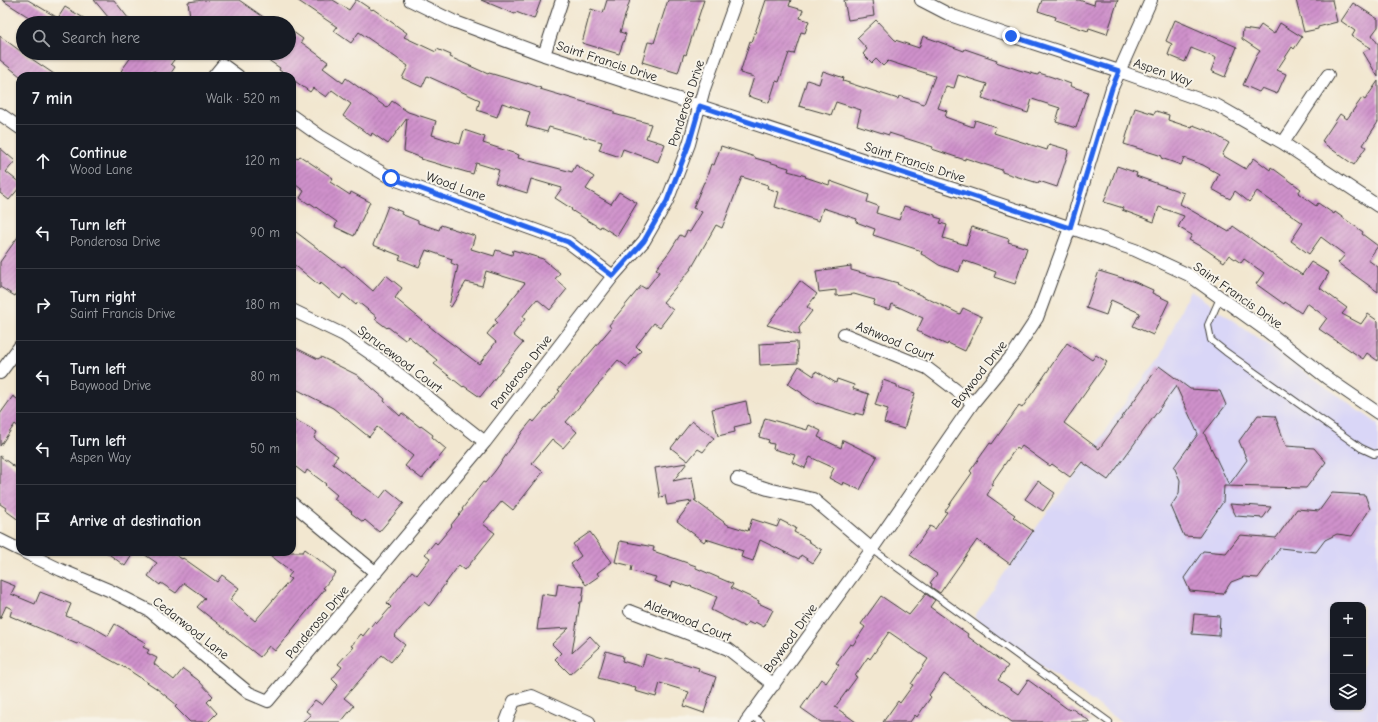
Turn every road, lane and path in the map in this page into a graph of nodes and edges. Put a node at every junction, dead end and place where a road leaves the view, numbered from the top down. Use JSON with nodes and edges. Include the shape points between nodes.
{"nodes":[{"id":1,"x":410,"y":0,"type":"edge"},
{"id":2,"x":562,"y":0,"type":"edge"},
{"id":3,"x":736,"y":0,"type":"edge"},
{"id":4,"x":921,"y":0,"type":"edge"},
{"id":5,"x":1151,"y":0,"type":"edge"},
{"id":6,"x":544,"y":55,"type":"junction"},
{"id":7,"x":1119,"y":71,"type":"junction"},
{"id":8,"x":218,"y":72,"type":"edge"},
{"id":9,"x":232,"y":72,"type":"edge"},
{"id":10,"x":1328,"y":75,"type":"dead end"},
{"id":11,"x":700,"y":106,"type":"junction"},
{"id":12,"x":0,"y":114,"type":"edge"},
{"id":13,"x":296,"y":119,"type":"edge"},
{"id":14,"x":16,"y":125,"type":"edge"},
{"id":15,"x":1283,"y":143,"type":"junction"},
{"id":16,"x":1378,"y":206,"type":"edge"},
{"id":17,"x":1070,"y":228,"type":"junction"},
{"id":18,"x":613,"y":276,"type":"junction"},
{"id":19,"x":1220,"y":298,"type":"junction"},
{"id":20,"x":296,"y":312,"type":"edge"},
{"id":21,"x":844,"y":334,"type":"dead end"},
{"id":22,"x":16,"y":351,"type":"edge"},
{"id":23,"x":0,"y":373,"type":"edge"},
{"id":24,"x":973,"y":403,"type":"junction"},
{"id":25,"x":1378,"y":413,"type":"edge"},
{"id":26,"x":485,"y":442,"type":"junction"},
{"id":27,"x":1378,"y":453,"type":"edge"},
{"id":28,"x":737,"y":479,"type":"dead end"},
{"id":29,"x":296,"y":506,"type":"edge"},
{"id":30,"x":0,"y":540,"type":"edge"},
{"id":31,"x":16,"y":548,"type":"edge"},
{"id":32,"x":872,"y":549,"type":"junction"},
{"id":33,"x":32,"y":556,"type":"edge"},
{"id":34,"x":376,"y":574,"type":"junction"},
{"id":35,"x":630,"y":612,"type":"dead end"},
{"id":36,"x":774,"y":685,"type":"junction"},
{"id":37,"x":249,"y":693,"type":"joint"},
{"id":38,"x":753,"y":720,"type":"edge"},
{"id":39,"x":506,"y":722,"type":"edge"},
{"id":40,"x":588,"y":722,"type":"edge"},
{"id":41,"x":1109,"y":722,"type":"edge"}],
"edges":[{"from":1,"to":6,"type":"street","name":"Saint Francis Drive","via":[[453,21]]},
{"from":2,"to":6,"type":"street"},
{"from":3,"to":11,"type":"street","name":"Ponderosa Drive"},
{"from":4,"to":7,"type":"street","name":"Aspen Way","via":[[950,15]]},
{"from":5,"to":7,"type":"street","name":"Baywood Drive"},
{"from":6,"to":11,"type":"street","name":"Saint Francis Drive"},
{"from":7,"to":15,"type":"street","name":"Aspen Way","via":[[1218,106]]},
{"from":7,"to":17,"type":"street","name":"Baywood Drive"},
{"from":8,"to":9,"type":"street","via":[[223,66]]},
{"from":10,"to":15,"type":"street"},
{"from":11,"to":17,"type":"street","name":"Saint Francis Drive"},
{"from":11,"to":18,"type":"street","name":"Ponderosa Drive","via":[[689,144],[667,201],[644,241]]},
{"from":12,"to":14,"type":"street"},
{"from":13,"to":18,"type":"street","name":"Wood Lane","via":[[391,178],[568,242]]},
{"from":15,"to":16,"type":"street","name":"Aspen Way"},
{"from":17,"to":19,"type":"street","name":"Saint Francis Drive","via":[[1135,250],[1188,275]]},
{"from":17,"to":24,"type":"street","name":"Baywood Drive","via":[[1037,318],[1014,354]]},
{"from":18,"to":26,"type":"street","name":"Ponderosa Drive"},
{"from":19,"to":25,"type":"street","name":"Saint Francis Drive"},
{"from":19,"to":27,"type":"lane","via":[[1208,325],[1211,340],[1361,448],[1374,454]]},
{"from":20,"to":26,"type":"street","name":"Sprucewood Court","via":[[344,335],[386,364]]},
{"from":21,"to":24,"type":"street","name":"Ashwood Court","via":[[927,368]]},
{"from":22,"to":23,"type":"street"},
{"from":24,"to":32,"type":"street","name":"Baywood Drive"},
{"from":26,"to":34,"type":"street","name":"Ponderosa Drive"},
{"from":28,"to":32,"type":"street","via":[[813,500]]},
{"from":29,"to":34,"type":"street"},
{"from":30,"to":31,"type":"street"},
{"from":32,"to":36,"type":"street","name":"Baywood Drive"},
{"from":32,"to":41,"type":"lane"},
{"from":33,"to":37,"type":"street","name":"Cedarwood Lane","via":[[111,591],[150,612]]},
{"from":34,"to":37,"type":"street","name":"Ponderosa Drive","via":[[268,701]]},
{"from":35,"to":36,"type":"street","name":"Alderwood Court","via":[[728,649]]},
{"from":36,"to":38,"type":"street","name":"Baywood Drive"},
{"from":39,"to":40,"type":"street","via":[[514,701],[532,696]]}]}
